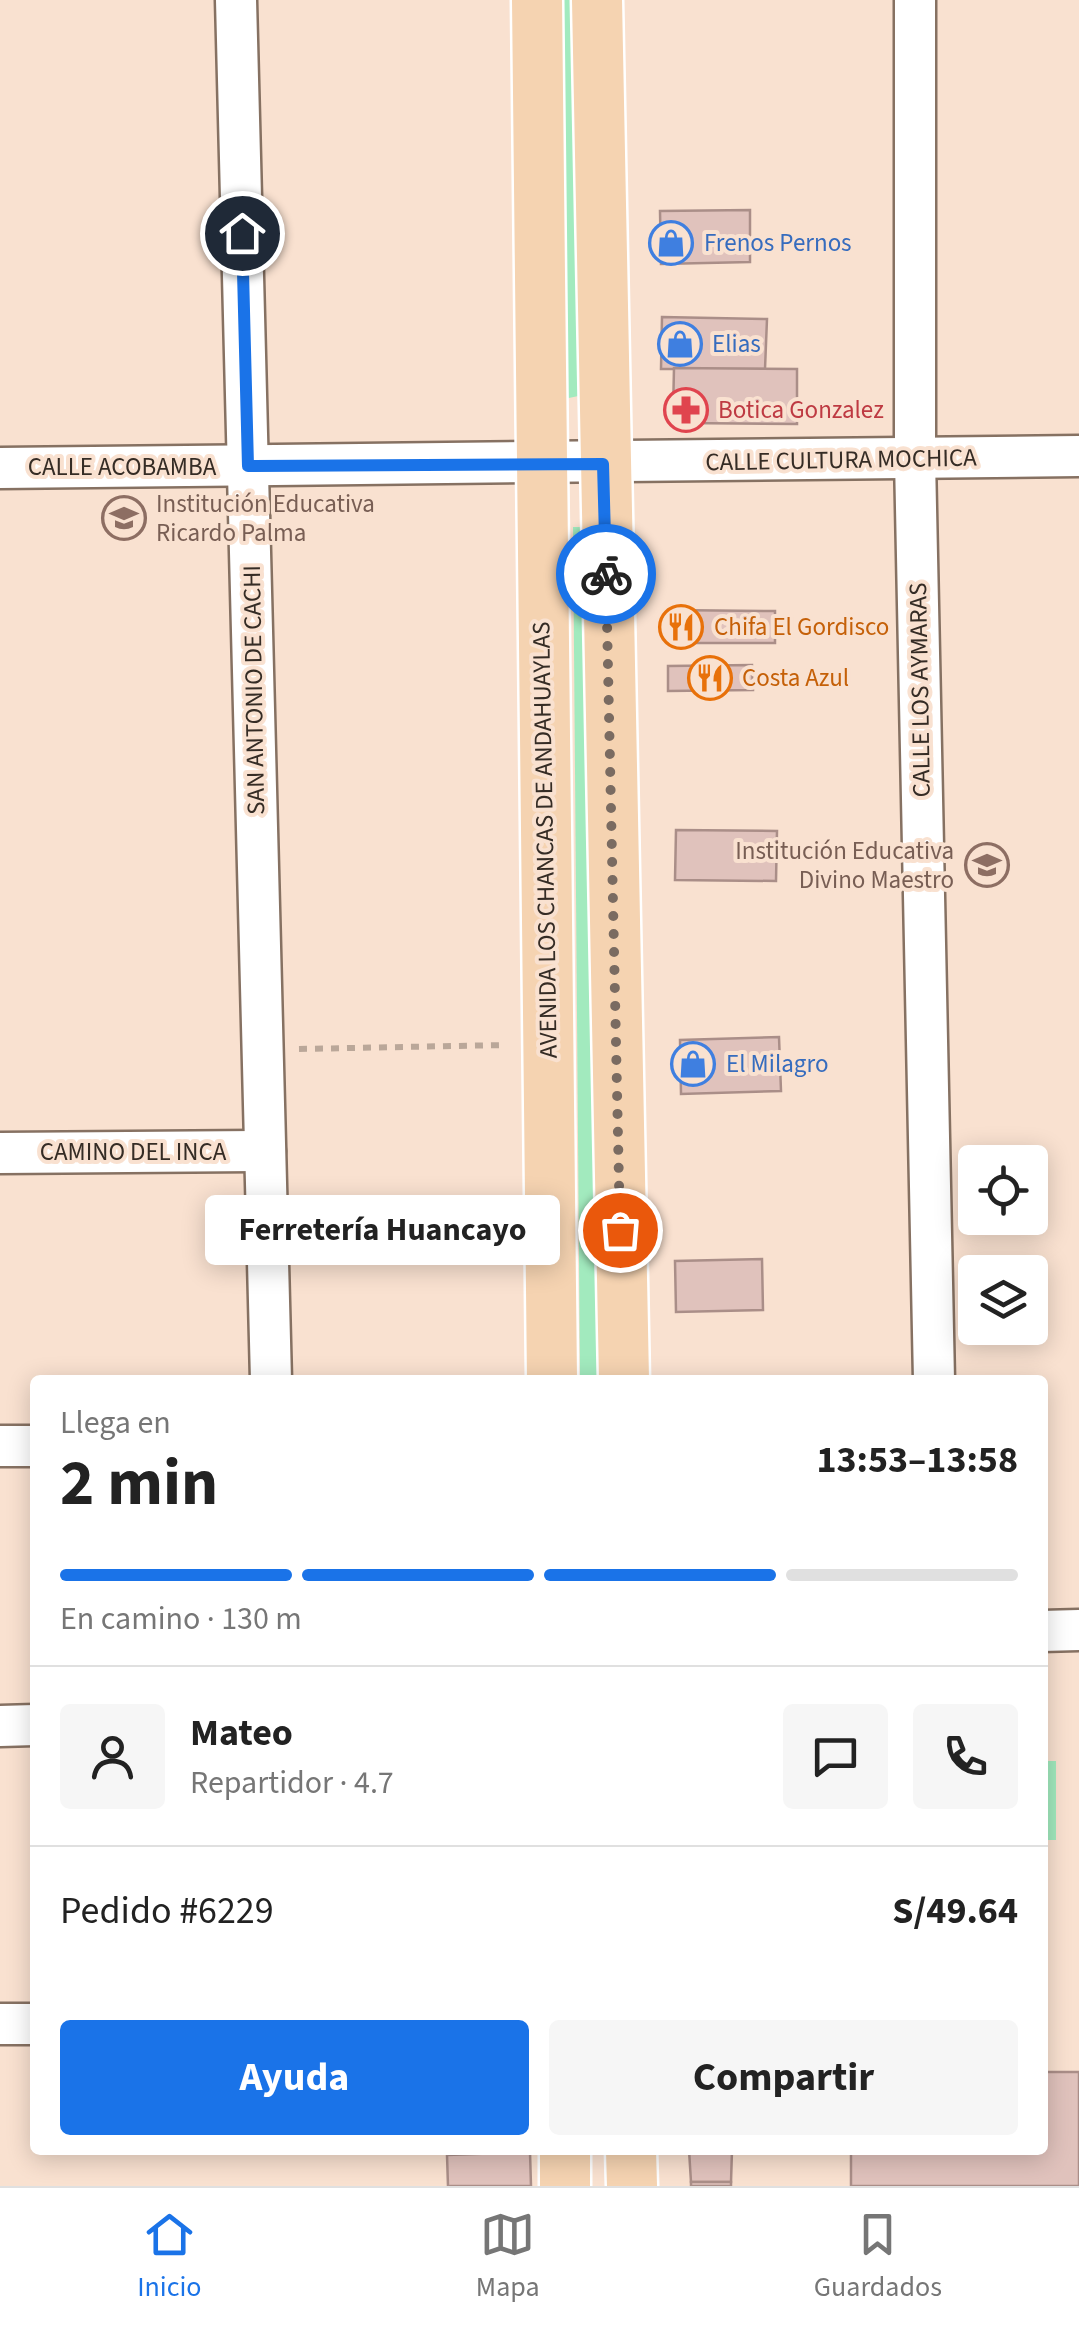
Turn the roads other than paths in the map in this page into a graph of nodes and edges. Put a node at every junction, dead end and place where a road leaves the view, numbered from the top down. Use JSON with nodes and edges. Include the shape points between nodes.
{"nodes":[{"id":1,"x":236,"y":0,"type":"edge"},
{"id":2,"x":537,"y":0,"type":"edge"},
{"id":3,"x":597,"y":0,"type":"edge"},
{"id":4,"x":915,"y":0,"type":"edge"},
{"id":5,"x":1079,"y":456,"type":"edge"},
{"id":6,"x":915,"y":458,"type":"junction"},
{"id":7,"x":541,"y":464,"type":"junction"},
{"id":8,"x":603,"y":464,"type":"junction"},
{"id":9,"x":248,"y":466,"type":"junction"},
{"id":10,"x":0,"y":468,"type":"edge"},
{"id":11,"x":265,"y":1151,"type":"junction"},
{"id":12,"x":0,"y":1153,"type":"edge"},
{"id":13,"x":271,"y":1375,"type":"edge"},
{"id":14,"x":552,"y":1375,"type":"edge"},
{"id":15,"x":624,"y":1375,"type":"edge"},
{"id":16,"x":934,"y":1375,"type":"edge"},
{"id":17,"x":0,"y":1446,"type":"edge"},
{"id":18,"x":30,"y":1446,"type":"edge"},
{"id":19,"x":1079,"y":1630,"type":"edge"},
{"id":20,"x":1048,"y":1631,"type":"edge"},
{"id":21,"x":30,"y":1725,"type":"edge"},
{"id":22,"x":0,"y":1726,"type":"edge"},
{"id":23,"x":0,"y":2024,"type":"edge"},
{"id":24,"x":30,"y":2024,"type":"edge"},
{"id":25,"x":565,"y":2155,"type":"edge"},
{"id":26,"x":632,"y":2155,"type":"edge"},
{"id":27,"x":565,"y":2186,"type":"edge"},
{"id":28,"x":632,"y":2186,"type":"edge"}],
"edges":[{"from":1,"to":9,"type":"street","name":"SAN ANTONIO DE CACHI"},
{"from":2,"to":7,"type":"main road","name":"AVENIDA LOS CHANCAS DE ANDAHUAYLAS"},
{"from":3,"to":8,"type":"main road"},
{"from":4,"to":6,"type":"street","name":"CALLE LOS AYMARAS"},
{"from":5,"to":6,"type":"street","name":"CALLE CULTURA MOCHICA"},
{"from":6,"to":8,"type":"street","name":"CALLE CULTURA MOCHICA"},
{"from":6,"to":16,"type":"street","name":"CALLE LOS AYMARAS"},
{"from":7,"to":8,"type":"street","name":"CALLE ACOBAMBA"},
{"from":7,"to":9,"type":"street","name":"CALLE ACOBAMBA"},
{"from":7,"to":14,"type":"main road","name":"AVENIDA LOS CHANCAS DE ANDAHUAYLAS"},
{"from":8,"to":15,"type":"main road"},
{"from":9,"to":10,"type":"street","name":"CALLE ACOBAMBA"},
{"from":9,"to":11,"type":"street","name":"SAN ANTONIO DE CACHI"},
{"from":11,"to":12,"type":"street","name":"CAMINO DEL INCA"},
{"from":11,"to":13,"type":"street","name":"SAN ANTONIO DE CACHI"},
{"from":17,"to":18,"type":"street"},
{"from":19,"to":20,"type":"street"},
{"from":21,"to":22,"type":"street"},
{"from":23,"to":24,"type":"street"},
{"from":25,"to":27,"type":"main road"},
{"from":26,"to":28,"type":"main road"}]}
